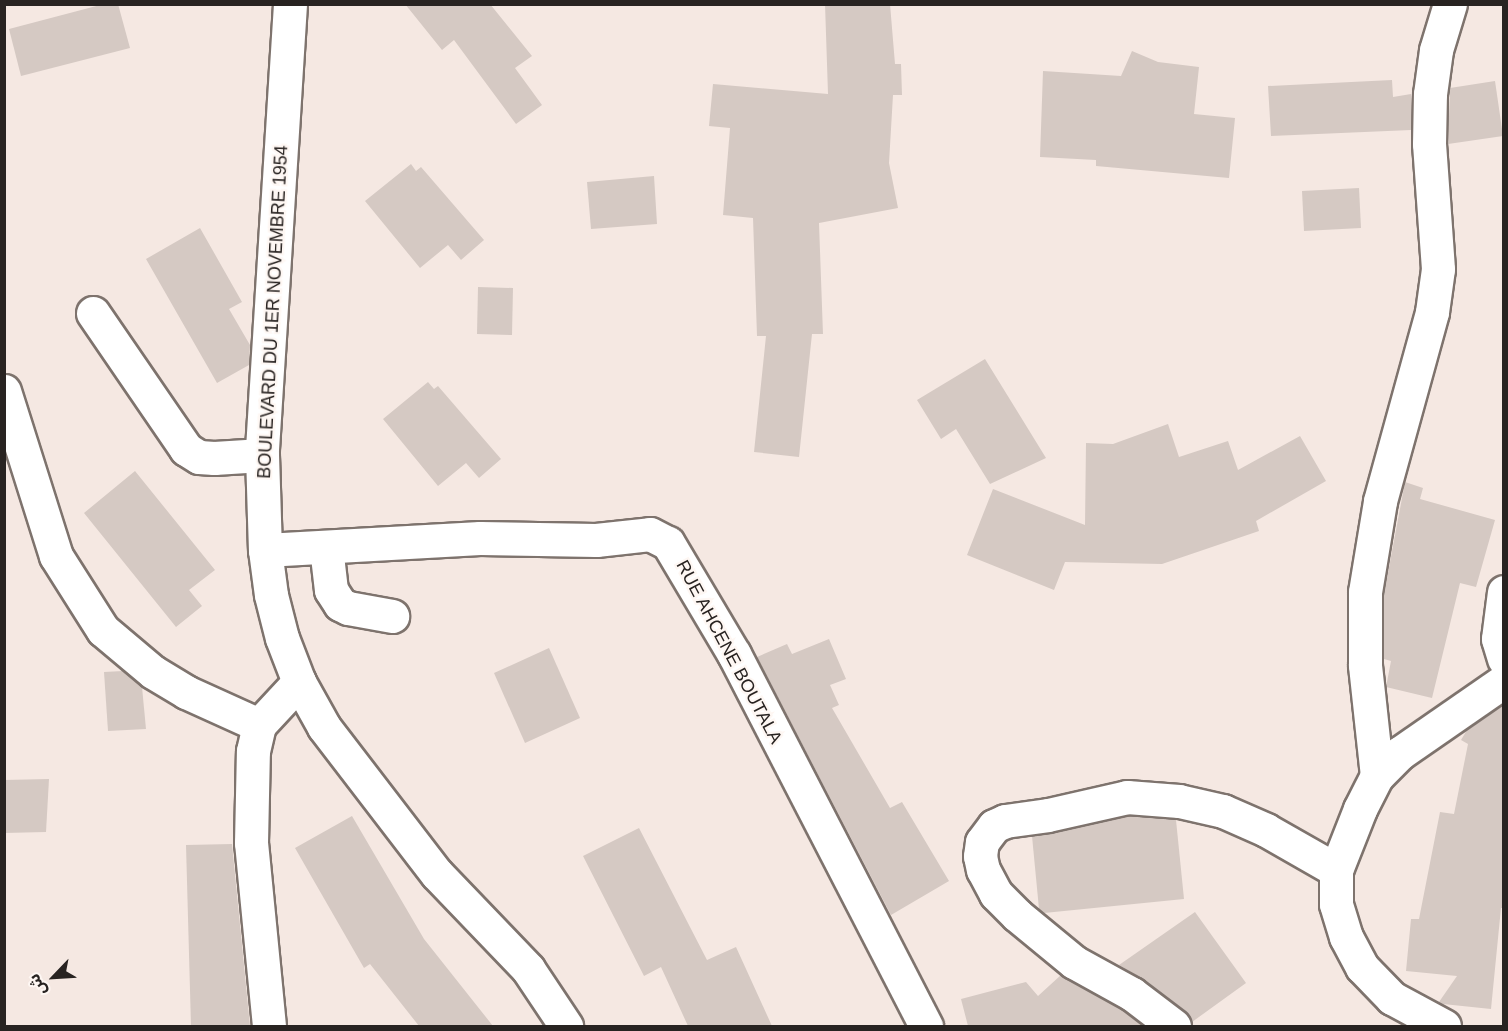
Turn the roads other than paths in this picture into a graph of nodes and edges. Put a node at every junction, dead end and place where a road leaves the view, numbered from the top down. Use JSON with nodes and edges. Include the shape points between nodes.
{"nodes":[{"id":1,"x":290,"y":4,"type":"edge"},
{"id":2,"x":1450,"y":4,"type":"edge"},
{"id":3,"x":93,"y":313,"type":"dead end"},
{"id":4,"x":4,"y":391,"type":"edge"},
{"id":5,"x":262,"y":455,"type":"junction"},
{"id":6,"x":326,"y":546,"type":"junction"},
{"id":7,"x":266,"y":550,"type":"junction"},
{"id":8,"x":1503,"y":592,"type":"edge"},
{"id":9,"x":392,"y":616,"type":"dead end"},
{"id":10,"x":1503,"y":658,"type":"edge"},
{"id":11,"x":1503,"y":681,"type":"edge"},
{"id":12,"x":298,"y":682,"type":"junction"},
{"id":13,"x":259,"y":725,"type":"junction"},
{"id":14,"x":1377,"y":776,"type":"junction"},
{"id":15,"x":1336,"y":870,"type":"junction"},
{"id":16,"x":268,"y":1026,"type":"edge"},
{"id":17,"x":567,"y":1026,"type":"edge"},
{"id":18,"x":926,"y":1026,"type":"edge"},
{"id":19,"x":1174,"y":1026,"type":"edge"},
{"id":20,"x":1444,"y":1026,"type":"edge"}],
"edges":[{"from":1,"to":5,"type":"street","name":"BOULEVARD DU 1ER NOVEMBRE 1954"},
{"from":2,"to":14,"type":"street","via":[[1436,50],[1430,94],[1429,144],[1438,269],[1432,312],[1380,501],[1365,592],[1365,665]]},
{"from":3,"to":5,"type":"street","via":[[186,449],[199,457]]},
{"from":4,"to":13,"type":"street","via":[[56,556],[103,630],[153,672],[186,692]]},
{"from":5,"to":7,"type":"street","name":"BOULEVARD DU 1ER NOVEMBRE 1954"},
{"from":6,"to":7,"type":"street","name":"RUE AHCENE BOUTALA"},
{"from":6,"to":9,"type":"street","via":[[331,590],[340,604]]},
{"from":6,"to":18,"type":"street","name":"RUE AHCENE BOUTALA","via":[[480,538],[596,540],[650,534],[668,543],[734,654]]},
{"from":7,"to":12,"type":"street","name":"BOULEVARD DU 1ER NOVEMBRE 1954","via":[[276,617]]},
{"from":8,"to":10,"type":"street","via":[[1498,639]]},
{"from":11,"to":14,"type":"street","via":[[1400,753]]},
{"from":12,"to":13,"type":"street"},
{"from":12,"to":17,"type":"street","name":"BOULEVARD DU 1ER NOVEMBRE 1954","via":[[324,727],[430,864],[528,969]]},
{"from":13,"to":16,"type":"street","via":[[250,794],[251,843]]},
{"from":14,"to":15,"type":"street"},
{"from":15,"to":19,"type":"street","via":[[1223,811],[1179,801],[1127,797],[994,826],[982,842],[980,856],[996,894],[1074,963],[1132,994]]},
{"from":15,"to":20,"type":"street","via":[[1336,904],[1346,937],[1362,967],[1392,998]]}]}
